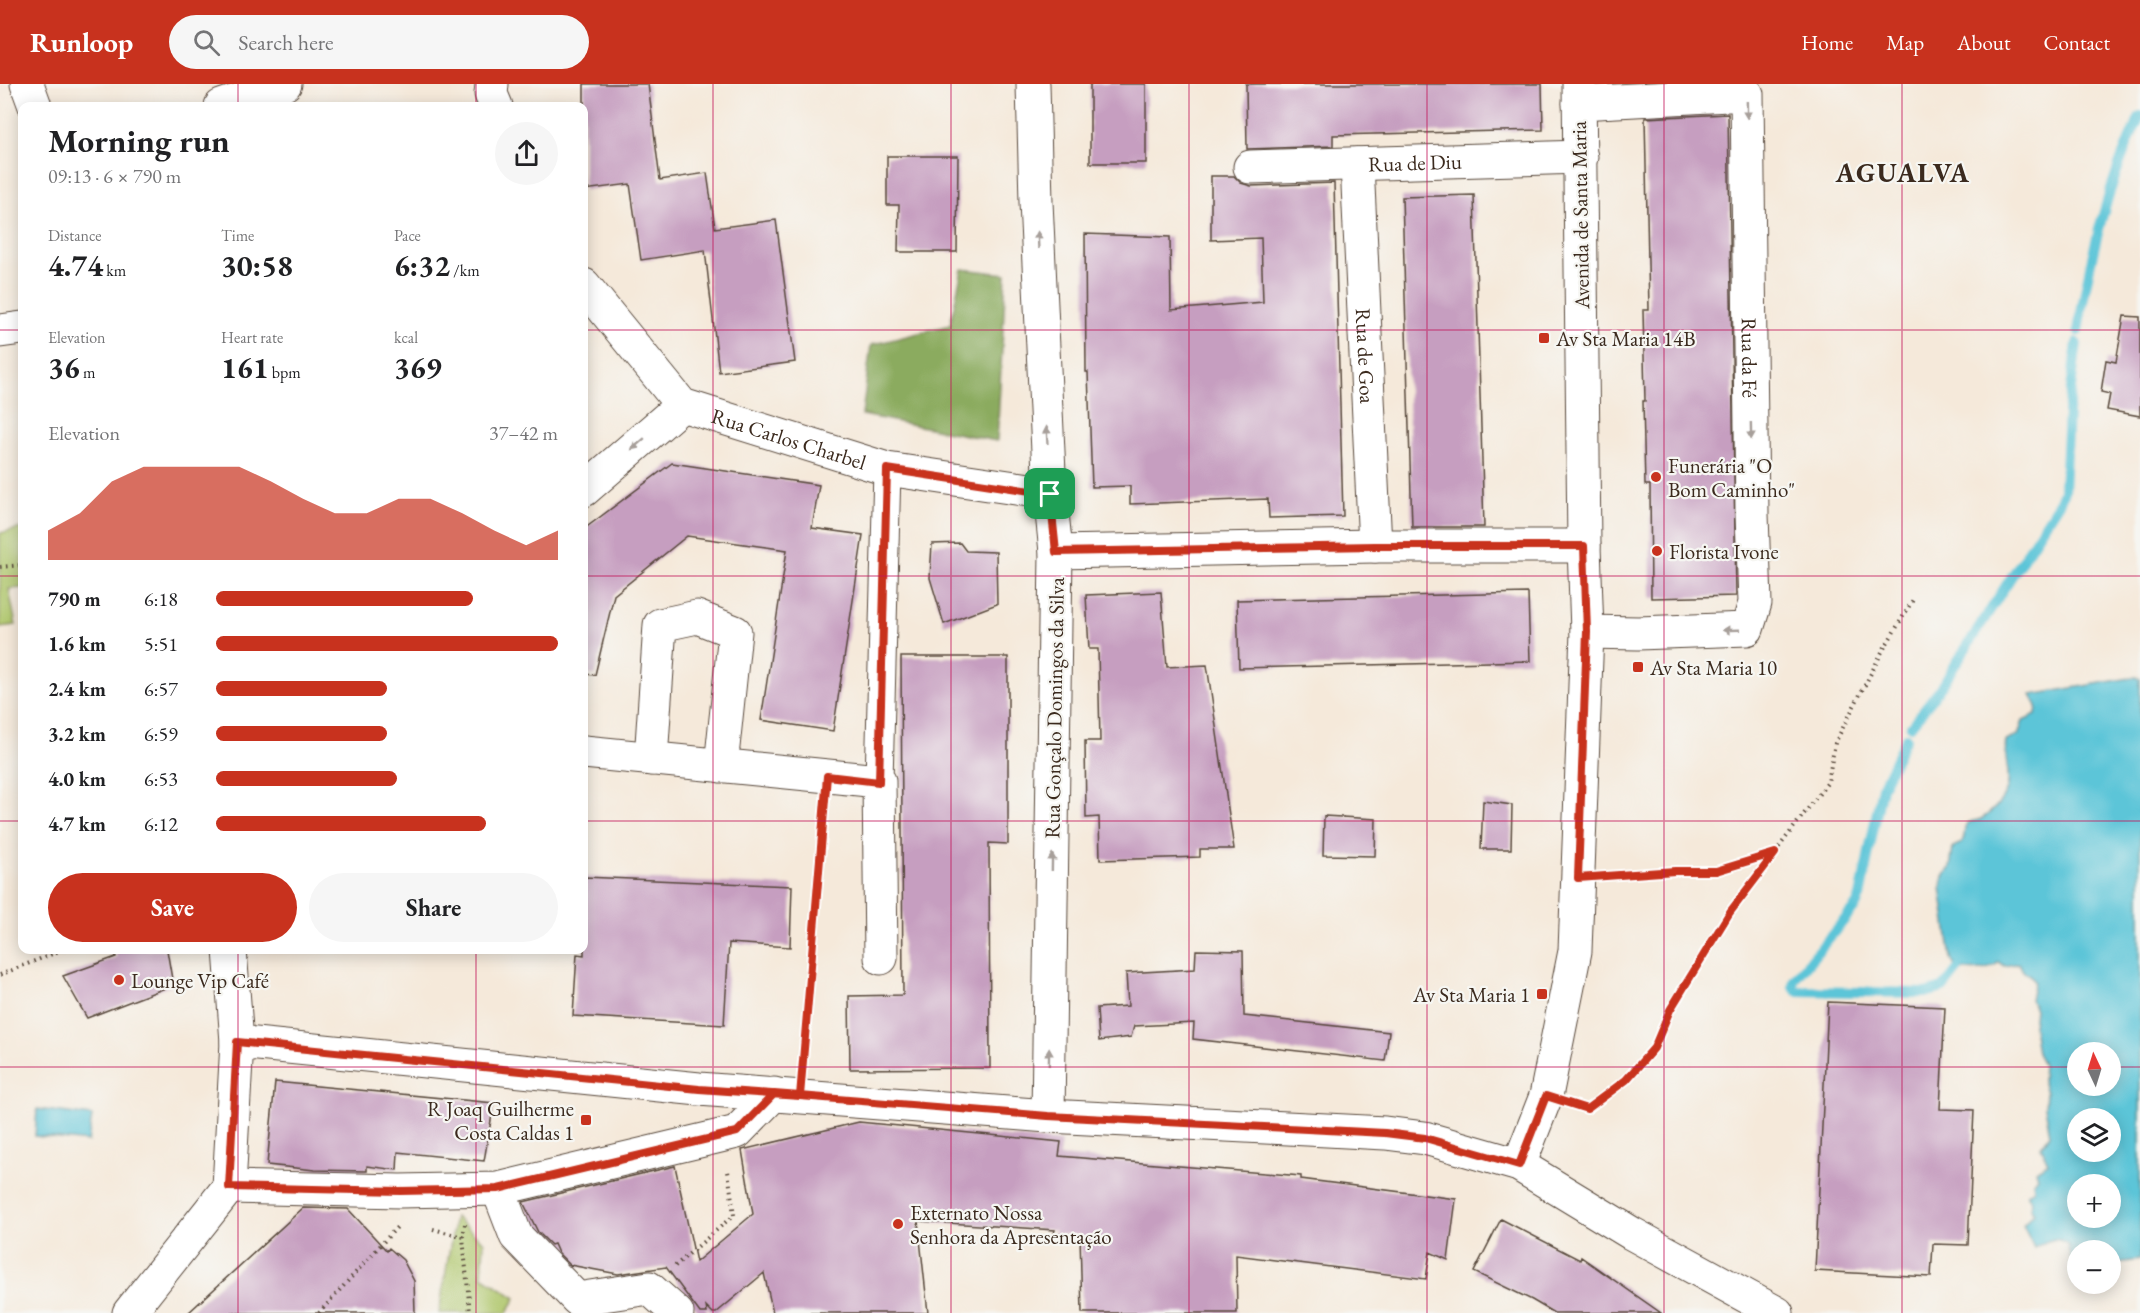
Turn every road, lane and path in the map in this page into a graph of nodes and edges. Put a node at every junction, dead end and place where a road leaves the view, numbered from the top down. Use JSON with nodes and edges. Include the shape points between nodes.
{"nodes":[{"id":1,"x":27,"y":84,"type":"edge"},
{"id":2,"x":285,"y":84,"type":"edge"},
{"id":3,"x":492,"y":84,"type":"edge"},
{"id":4,"x":1033,"y":84,"type":"edge"},
{"id":5,"x":1579,"y":93,"type":"edge"},
{"id":6,"x":34,"y":102,"type":"edge"},
{"id":7,"x":233,"y":102,"type":"edge"},
{"id":8,"x":495,"y":102,"type":"edge"},
{"id":9,"x":1581,"y":157,"type":"junction"},
{"id":10,"x":1357,"y":164,"type":"junction"},
{"id":11,"x":1250,"y":167,"type":"dead end"},
{"id":12,"x":588,"y":290,"type":"edge"},
{"id":13,"x":18,"y":329,"type":"edge"},
{"id":14,"x":0,"y":331,"type":"edge"},
{"id":15,"x":682,"y":405,"type":"junction"},
{"id":16,"x":887,"y":469,"type":"junction"},
{"id":17,"x":588,"y":487,"type":"edge"},
{"id":18,"x":1050,"y":494,"type":"junction"},
{"id":19,"x":1375,"y":546,"type":"junction"},
{"id":20,"x":1584,"y":546,"type":"junction"},
{"id":21,"x":1056,"y":552,"type":"junction"},
{"id":22,"x":18,"y":565,"type":"edge"},
{"id":23,"x":0,"y":567,"type":"edge"},
{"id":24,"x":1914,"y":598,"type":"dead end"},
{"id":25,"x":1587,"y":632,"type":"junction"},
{"id":26,"x":588,"y":752,"type":"edge"},
{"id":27,"x":651,"y":759,"type":"junction"},
{"id":28,"x":721,"y":766,"type":"junction"},
{"id":29,"x":827,"y":776,"type":"junction"},
{"id":30,"x":879,"y":782,"type":"junction"},
{"id":31,"x":1775,"y":853,"type":"junction"},
{"id":32,"x":1578,"y":878,"type":"junction"},
{"id":33,"x":53,"y":954,"type":"edge"},
{"id":34,"x":230,"y":954,"type":"edge"},
{"id":35,"x":881,"y":958,"type":"dead end"},
{"id":36,"x":0,"y":975,"type":"edge"},
{"id":37,"x":237,"y":1042,"type":"junction"},
{"id":38,"x":787,"y":1095,"type":"junction"},
{"id":39,"x":1546,"y":1096,"type":"junction"},
{"id":40,"x":1048,"y":1116,"type":"junction"},
{"id":41,"x":723,"y":1135,"type":"junction"},
{"id":42,"x":1519,"y":1165,"type":"junction"},
{"id":43,"x":229,"y":1187,"type":"junction"},
{"id":44,"x":498,"y":1189,"type":"junction"},
{"id":45,"x":400,"y":1191,"type":"junction"},
{"id":46,"x":463,"y":1237,"type":"dead end"},
{"id":47,"x":649,"y":1288,"type":"junction"},
{"id":48,"x":129,"y":1313,"type":"edge"},
{"id":49,"x":319,"y":1313,"type":"edge"},
{"id":50,"x":470,"y":1313,"type":"edge"},
{"id":51,"x":677,"y":1313,"type":"edge"},
{"id":52,"x":1777,"y":1313,"type":"edge"}],
"edges":[{"from":1,"to":6,"type":"street"},
{"from":2,"to":7,"type":"street"},
{"from":3,"to":8,"type":"street"},
{"from":18,"to":4,"type":"street","name":"Rua Gonçalo Domingos da Silva","one_way":true},
{"from":5,"to":9,"type":"street","name":"Avenida de Santa Maria"},
{"from":5,"to":25,"type":"street","name":"Rua da Fé","one_way":true,"via":[[1747,94],[1755,603],[1747,629]]},
{"from":9,"to":10,"type":"street","name":"Rua de Diu"},
{"from":9,"to":20,"type":"street","name":"Avenida de Santa Maria"},
{"from":10,"to":11,"type":"street","name":"Rua de Diu"},
{"from":10,"to":19,"type":"street","name":"Rua de Goa"},
{"from":12,"to":15,"type":"street"},
{"from":13,"to":14,"type":"street"},
{"from":15,"to":16,"type":"street","name":"Rua Carlos Charbel"},
{"from":15,"to":17,"type":"street","one_way":true},
{"from":16,"to":18,"type":"street","name":"Rua Carlos Charbel"},
{"from":16,"to":30,"type":"street"},
{"from":18,"to":21,"type":"street","name":"Rua Gonçalo Domingos da Silva"},
{"from":19,"to":20,"type":"street"},
{"from":19,"to":21,"type":"street"},
{"from":20,"to":25,"type":"street","name":"Avenida de Santa Maria"},
{"from":40,"to":21,"type":"street","name":"Rua Gonçalo Domingos da Silva","one_way":true},
{"from":22,"to":23,"type":"path"},
{"from":24,"to":31,"type":"path","via":[[1835,743],[1828,782]]},
{"from":25,"to":32,"type":"street","name":"Avenida de Santa Maria"},
{"from":26,"to":27,"type":"street"},
{"from":27,"to":28,"type":"street"},
{"from":27,"to":28,"type":"street","via":[[660,625],[697,617],[735,633]]},
{"from":28,"to":29,"type":"street"},
{"from":29,"to":30,"type":"street"},
{"from":29,"to":38,"type":"path"},
{"from":30,"to":35,"type":"street"},
{"from":31,"to":32,"type":"path","via":[[1716,871]]},
{"from":31,"to":39,"type":"path","via":[[1730,912],[1670,1010],[1654,1048],[1626,1080],[1587,1109]]},
{"from":32,"to":39,"type":"street","name":"Avenida de Santa Maria","via":[[1575,951]]},
{"from":33,"to":36,"type":"path"},
{"from":34,"to":37,"type":"street"},
{"from":37,"to":38,"type":"street"},
{"from":37,"to":43,"type":"street"},
{"from":38,"to":40,"type":"street"},
{"from":38,"to":41,"type":"street","via":[[737,1132]]},
{"from":39,"to":42,"type":"street","name":"Avenida de Santa Maria"},
{"from":40,"to":42,"type":"street","via":[[1385,1133],[1425,1138]]},
{"from":41,"to":44,"type":"street"},
{"from":41,"to":47,"type":"path","via":[[734,1215]]},
{"from":42,"to":52,"type":"street","via":[[1631,1233]]},
{"from":43,"to":45,"type":"street"},
{"from":43,"to":48,"type":"street"},
{"from":44,"to":45,"type":"street"},
{"from":44,"to":47,"type":"street","via":[[516,1236],[577,1299]]},
{"from":45,"to":49,"type":"path","via":[[404,1220]]},
{"from":46,"to":50,"type":"path"},
{"from":47,"to":51,"type":"street"}]}
